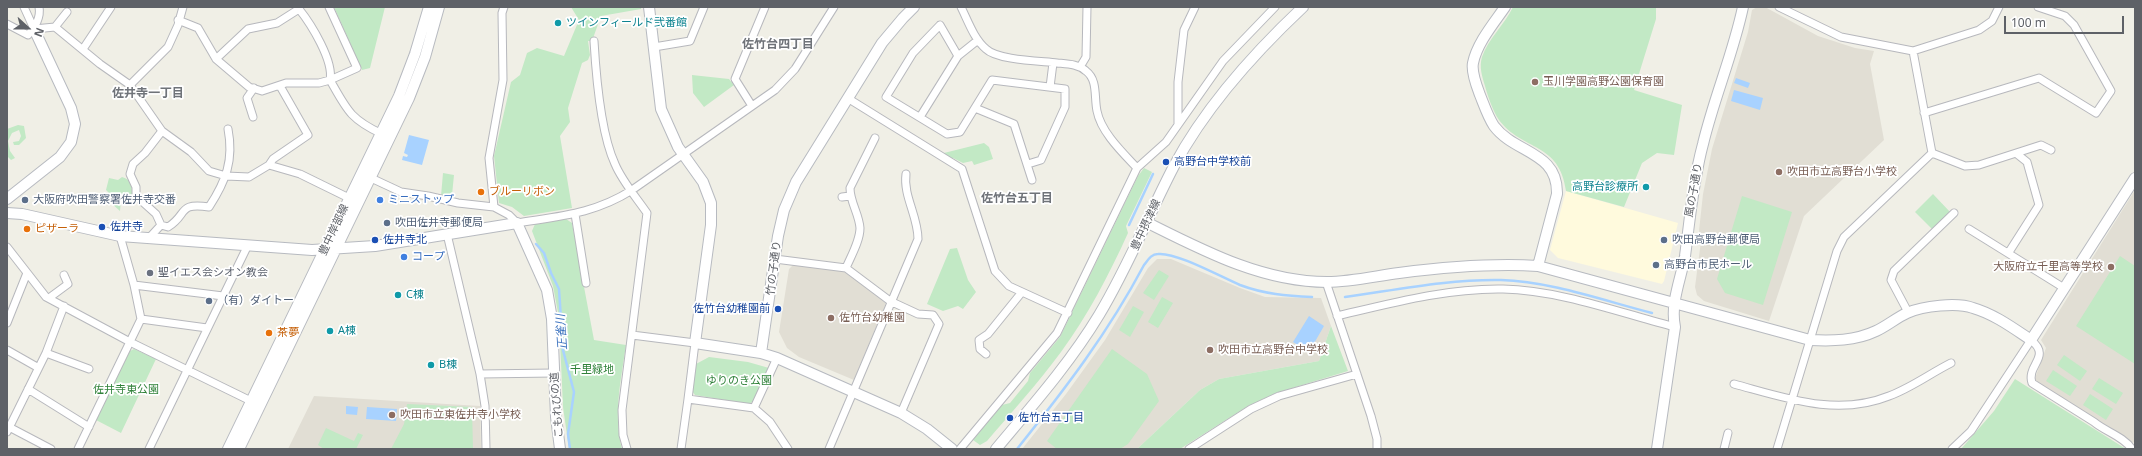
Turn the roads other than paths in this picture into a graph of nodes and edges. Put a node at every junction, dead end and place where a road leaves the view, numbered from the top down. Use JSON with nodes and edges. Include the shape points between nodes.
{"nodes":[{"id":1,"x":24,"y":7,"type":"edge"},
{"id":2,"x":39,"y":7,"type":"edge"},
{"id":3,"x":111,"y":7,"type":"edge"},
{"id":4,"x":182,"y":7,"type":"edge"},
{"id":5,"x":329,"y":7,"type":"edge"},
{"id":6,"x":429,"y":7,"type":"edge"},
{"id":7,"x":439,"y":7,"type":"edge"},
{"id":8,"x":504,"y":7,"type":"edge"},
{"id":9,"x":648,"y":7,"type":"edge"},
{"id":10,"x":704,"y":7,"type":"edge"},
{"id":11,"x":765,"y":7,"type":"edge"},
{"id":12,"x":834,"y":7,"type":"edge"},
{"id":13,"x":914,"y":7,"type":"edge"},
{"id":14,"x":961,"y":7,"type":"edge"},
{"id":15,"x":1087,"y":7,"type":"edge"},
{"id":16,"x":1195,"y":7,"type":"edge"},
{"id":17,"x":1275,"y":7,"type":"edge"},
{"id":18,"x":1303,"y":7,"type":"edge"},
{"id":19,"x":1505,"y":7,"type":"edge"},
{"id":20,"x":1743,"y":7,"type":"edge"},
{"id":21,"x":1779,"y":7,"type":"edge"},
{"id":22,"x":1999,"y":7,"type":"edge"},
{"id":23,"x":2038,"y":7,"type":"edge"},
{"id":24,"x":300,"y":8,"type":"edge"},
{"id":25,"x":67,"y":12,"type":"dead end"},
{"id":26,"x":178,"y":20,"type":"junction"},
{"id":27,"x":7,"y":24,"type":"edge"},
{"id":28,"x":54,"y":27,"type":"junction"},
{"id":29,"x":34,"y":29,"type":"junction"},
{"id":30,"x":978,"y":40,"type":"junction"},
{"id":31,"x":594,"y":41,"type":"dead end"},
{"id":32,"x":654,"y":47,"type":"junction"},
{"id":33,"x":83,"y":49,"type":"junction"},
{"id":34,"x":1913,"y":51,"type":"junction"},
{"id":35,"x":958,"y":56,"type":"junction"},
{"id":36,"x":216,"y":58,"type":"junction"},
{"id":37,"x":1054,"y":63,"type":"junction"},
{"id":38,"x":1080,"y":67,"type":"junction"},
{"id":39,"x":330,"y":80,"type":"junction"},
{"id":40,"x":130,"y":84,"type":"junction"},
{"id":41,"x":280,"y":86,"type":"junction"},
{"id":42,"x":1050,"y":87,"type":"junction"},
{"id":43,"x":254,"y":88,"type":"junction"},
{"id":44,"x":849,"y":99,"type":"junction"},
{"id":45,"x":752,"y":106,"type":"junction"},
{"id":46,"x":975,"y":108,"type":"junction"},
{"id":47,"x":1924,"y":112,"type":"junction"},
{"id":48,"x":253,"y":117,"type":"dead end"},
{"id":49,"x":920,"y":117,"type":"junction"},
{"id":50,"x":1178,"y":124,"type":"junction"},
{"id":51,"x":228,"y":129,"type":"dead end"},
{"id":52,"x":162,"y":131,"type":"junction"},
{"id":53,"x":382,"y":134,"type":"junction"},
{"id":54,"x":875,"y":138,"type":"dead end"},
{"id":55,"x":2051,"y":150,"type":"dead end"},
{"id":56,"x":1932,"y":153,"type":"junction"},
{"id":57,"x":684,"y":154,"type":"junction"},
{"id":58,"x":2017,"y":154,"type":"junction"},
{"id":59,"x":1028,"y":164,"type":"junction"},
{"id":60,"x":269,"y":165,"type":"junction"},
{"id":61,"x":1137,"y":168,"type":"junction"},
{"id":62,"x":906,"y":174,"type":"dead end"},
{"id":63,"x":226,"y":176,"type":"junction"},
{"id":64,"x":371,"y":178,"type":"junction"},
{"id":65,"x":2135,"y":178,"type":"edge"},
{"id":66,"x":1032,"y":180,"type":"dead end"},
{"id":67,"x":632,"y":190,"type":"junction"},
{"id":68,"x":850,"y":196,"type":"junction"},
{"id":69,"x":842,"y":197,"type":"dead end"},
{"id":70,"x":349,"y":198,"type":"junction"},
{"id":71,"x":7,"y":199,"type":"edge"},
{"id":72,"x":494,"y":207,"type":"junction"},
{"id":73,"x":7,"y":213,"type":"edge"},
{"id":74,"x":1954,"y":213,"type":"dead end"},
{"id":75,"x":575,"y":214,"type":"junction"},
{"id":76,"x":517,"y":223,"type":"junction"},
{"id":77,"x":1148,"y":223,"type":"junction"},
{"id":78,"x":161,"y":225,"type":"junction"},
{"id":79,"x":1969,"y":229,"type":"dead end"},
{"id":80,"x":447,"y":234,"type":"junction"},
{"id":81,"x":120,"y":236,"type":"junction"},
{"id":82,"x":149,"y":238,"type":"junction"},
{"id":83,"x":248,"y":245,"type":"junction"},
{"id":84,"x":7,"y":248,"type":"edge"},
{"id":85,"x":325,"y":249,"type":"junction"},
{"id":86,"x":338,"y":249,"type":"junction"},
{"id":87,"x":2009,"y":252,"type":"junction"},
{"id":88,"x":775,"y":259,"type":"junction"},
{"id":89,"x":1538,"y":266,"type":"junction"},
{"id":90,"x":846,"y":268,"type":"junction"},
{"id":91,"x":27,"y":273,"type":"junction"},
{"id":92,"x":64,"y":275,"type":"dead end"},
{"id":93,"x":1326,"y":282,"type":"junction"},
{"id":94,"x":586,"y":283,"type":"dead end"},
{"id":95,"x":134,"y":285,"type":"junction"},
{"id":96,"x":2064,"y":288,"type":"junction"},
{"id":97,"x":1022,"y":292,"type":"junction"},
{"id":98,"x":223,"y":296,"type":"junction"},
{"id":99,"x":49,"y":298,"type":"junction"},
{"id":100,"x":890,"y":301,"type":"junction"},
{"id":101,"x":1674,"y":303,"type":"junction"},
{"id":102,"x":64,"y":306,"type":"junction"},
{"id":103,"x":1908,"y":312,"type":"junction"},
{"id":104,"x":1068,"y":313,"type":"junction"},
{"id":105,"x":1337,"y":316,"type":"junction"},
{"id":106,"x":141,"y":319,"type":"junction"},
{"id":107,"x":7,"y":323,"type":"edge"},
{"id":108,"x":1675,"y":327,"type":"junction"},
{"id":109,"x":208,"y":328,"type":"junction"},
{"id":110,"x":632,"y":335,"type":"junction"},
{"id":111,"x":1810,"y":340,"type":"junction"},
{"id":112,"x":2031,"y":340,"type":"junction"},
{"id":113,"x":130,"y":342,"type":"junction"},
{"id":114,"x":695,"y":343,"type":"junction"},
{"id":115,"x":7,"y":350,"type":"edge"},
{"id":116,"x":46,"y":353,"type":"junction"},
{"id":117,"x":760,"y":353,"type":"junction"},
{"id":118,"x":986,"y":354,"type":"dead end"},
{"id":119,"x":776,"y":358,"type":"junction"},
{"id":120,"x":1951,"y":363,"type":"dead end"},
{"id":121,"x":37,"y":367,"type":"junction"},
{"id":122,"x":89,"y":369,"type":"dead end"},
{"id":123,"x":187,"y":370,"type":"junction"},
{"id":124,"x":554,"y":373,"type":"junction"},
{"id":125,"x":480,"y":374,"type":"junction"},
{"id":126,"x":1357,"y":374,"type":"junction"},
{"id":127,"x":1734,"y":384,"type":"dead end"},
{"id":128,"x":28,"y":389,"type":"junction"},
{"id":129,"x":852,"y":392,"type":"junction"},
{"id":130,"x":688,"y":398,"type":"junction"},
{"id":131,"x":1791,"y":400,"type":"junction"},
{"id":132,"x":256,"y":404,"type":"junction"},
{"id":133,"x":754,"y":408,"type":"junction"},
{"id":134,"x":901,"y":412,"type":"junction"},
{"id":135,"x":89,"y":427,"type":"junction"},
{"id":136,"x":8,"y":429,"type":"edge"},
{"id":137,"x":1728,"y":433,"type":"dead end"},
{"id":138,"x":51,"y":449,"type":"edge"},
{"id":139,"x":78,"y":449,"type":"edge"},
{"id":140,"x":149,"y":449,"type":"edge"},
{"id":141,"x":228,"y":449,"type":"edge"},
{"id":142,"x":239,"y":449,"type":"edge"},
{"id":143,"x":486,"y":449,"type":"edge"},
{"id":144,"x":560,"y":449,"type":"edge"},
{"id":145,"x":627,"y":449,"type":"edge"},
{"id":146,"x":681,"y":449,"type":"edge"},
{"id":147,"x":788,"y":449,"type":"edge"},
{"id":148,"x":829,"y":449,"type":"edge"},
{"id":149,"x":952,"y":449,"type":"edge"},
{"id":150,"x":960,"y":449,"type":"edge"},
{"id":151,"x":996,"y":449,"type":"edge"},
{"id":152,"x":1189,"y":449,"type":"edge"},
{"id":153,"x":1377,"y":449,"type":"edge"},
{"id":154,"x":1657,"y":449,"type":"edge"},
{"id":155,"x":1724,"y":449,"type":"edge"},
{"id":156,"x":1777,"y":449,"type":"edge"},
{"id":157,"x":1952,"y":449,"type":"edge"},
{"id":158,"x":2132,"y":449,"type":"edge"}],
"edges":[{"from":1,"to":29,"type":"street"},
{"from":2,"to":29,"type":"street","via":[[40,13]]},
{"from":3,"to":33,"type":"street"},
{"from":4,"to":26,"type":"street"},
{"from":5,"to":39,"type":"street","via":[[357,68]]},
{"from":6,"to":53,"type":"street","name":"豊中岸部線","via":[[415,54]]},
{"from":7,"to":64,"type":"street","name":"豊中岸部線","via":[[425,57],[409,98]]},
{"from":8,"to":72,"type":"street","via":[[503,80],[489,158]]},
{"from":9,"to":32,"type":"street"},
{"from":10,"to":32,"type":"street","via":[[690,42]]},
{"from":11,"to":45,"type":"street","via":[[734,79]]},
{"from":12,"to":45,"type":"street","via":[[795,69],[775,90]]},
{"from":13,"to":44,"type":"street","name":"竹の子通り","via":[[882,43]]},
{"from":14,"to":30,"type":"street"},
{"from":15,"to":38,"type":"street","via":[[1086,57]]},
{"from":16,"to":50,"type":"street","via":[[1184,30],[1178,82]]},
{"from":17,"to":50,"type":"street","via":[[1224,61]]},
{"from":18,"to":77,"type":"street","name":"豊中摂津線","via":[[1268,40],[1223,93],[1188,142]]},
{"from":19,"to":89,"type":"street","via":[[1481,44],[1473,63],[1476,85],[1495,126],[1506,137],[1544,161],[1554,171],[1558,183]]},
{"from":20,"to":101,"type":"street","name":"風の子通り","via":[[1702,146],[1685,256]]},
{"from":21,"to":34,"type":"street","via":[[1841,37]]},
{"from":22,"to":34,"type":"street","via":[[1992,20],[1979,30]]},
{"from":23,"to":47,"type":"street","via":[[2065,16],[2074,25],[2111,91],[2096,113],[2039,78]]},
{"from":24,"to":36,"type":"street","via":[[277,23],[248,28]]},
{"from":24,"to":39,"type":"street","via":[[332,71]]},
{"from":25,"to":28,"type":"street"},
{"from":26,"to":36,"type":"street","via":[[198,28]]},
{"from":26,"to":40,"type":"street","via":[[168,47]]},
{"from":27,"to":29,"type":"street","via":[[28,35]]},
{"from":28,"to":29,"type":"street"},
{"from":28,"to":33,"type":"street"},
{"from":29,"to":71,"type":"street","via":[[71,108],[75,124],[71,142],[60,157]]},
{"from":30,"to":35,"type":"street"},
{"from":30,"to":37,"type":"street","via":[[988,52]]},
{"from":31,"to":67,"type":"street","via":[[595,66],[607,142],[615,165]]},
{"from":32,"to":57,"type":"street","via":[[661,108],[668,127]]},
{"from":33,"to":40,"type":"street"},
{"from":34,"to":47,"type":"street"},
{"from":35,"to":49,"type":"street"},
{"from":35,"to":49,"type":"street","via":[[940,25],[913,53],[886,97]]},
{"from":36,"to":43,"type":"street","via":[[249,87]]},
{"from":37,"to":38,"type":"street"},
{"from":37,"to":42,"type":"street"},
{"from":38,"to":61,"type":"street","via":[[1092,77],[1099,119],[1105,130]]},
{"from":39,"to":41,"type":"street","via":[[319,83],[286,83]]},
{"from":39,"to":53,"type":"street","via":[[357,122]]},
{"from":40,"to":52,"type":"street"},
{"from":41,"to":43,"type":"street","via":[[262,91]]},
{"from":41,"to":60,"type":"street","via":[[308,135],[273,159]]},
{"from":42,"to":46,"type":"street","via":[[992,80]]},
{"from":42,"to":59,"type":"street","via":[[1065,89],[1065,107],[1041,160]]},
{"from":43,"to":48,"type":"street","via":[[247,98]]},
{"from":44,"to":88,"type":"street","name":"竹の子通り","via":[[796,182],[784,210]]},
{"from":44,"to":97,"type":"street","via":[[965,169],[995,271],[1009,286]]},
{"from":45,"to":57,"type":"street"},
{"from":46,"to":49,"type":"street","via":[[960,132],[947,134]]},
{"from":46,"to":59,"type":"street","via":[[1014,124]]},
{"from":47,"to":56,"type":"street"},
{"from":50,"to":61,"type":"street","via":[[1166,142]]},
{"from":51,"to":63,"type":"street","via":[[230,143]]},
{"from":52,"to":63,"type":"street","via":[[190,152],[209,171]]},
{"from":52,"to":78,"type":"street","via":[[133,164],[130,174],[136,187],[136,196],[156,214]]},
{"from":53,"to":70,"type":"street","name":"豊中岸部線"},
{"from":54,"to":68,"type":"street","via":[[856,174],[850,188]]},
{"from":55,"to":58,"type":"street","via":[[2041,145]]},
{"from":56,"to":58,"type":"street","via":[[1965,166],[1979,165]]},
{"from":56,"to":111,"type":"street","via":[[1844,237],[1837,251]]},
{"from":57,"to":67,"type":"street"},
{"from":57,"to":114,"type":"street","via":[[703,182],[711,203],[711,225]]},
{"from":58,"to":87,"type":"street","via":[[2027,162],[2039,204]]},
{"from":59,"to":66,"type":"street"},
{"from":60,"to":63,"type":"street","via":[[249,177]]},
{"from":60,"to":70,"type":"street","via":[[300,174]]},
{"from":61,"to":104,"type":"street"},
{"from":62,"to":100,"type":"street","via":[[905,185],[918,230],[918,239]]},
{"from":63,"to":78,"type":"street","via":[[209,207],[194,205],[185,209],[173,224],[168,227]]},
{"from":64,"to":72,"type":"street","via":[[401,192]]},
{"from":64,"to":86,"type":"street","name":"豊中岸部線"},
{"from":65,"to":96,"type":"street"},
{"from":67,"to":75,"type":"street","via":[[613,202]]},
{"from":67,"to":110,"type":"street","via":[[647,213]]},
{"from":68,"to":69,"type":"street"},
{"from":68,"to":90,"type":"street","via":[[860,228]]},
{"from":70,"to":85,"type":"street","name":"豊中岸部線"},
{"from":72,"to":76,"type":"street"},
{"from":73,"to":81,"type":"street","via":[[22,214]]},
{"from":74,"to":103,"type":"street","via":[[1894,271],[1891,280]]},
{"from":75,"to":76,"type":"street"},
{"from":75,"to":94,"type":"street"},
{"from":76,"to":80,"type":"street"},
{"from":76,"to":124,"type":"street","name":"こもれびの道","via":[[547,290],[552,319]]},
{"from":77,"to":93,"type":"street","via":[[1225,260],[1275,276]]},
{"from":77,"to":151,"type":"street","name":"豊中摂津線","via":[[1122,275],[1071,358]]},
{"from":78,"to":82,"type":"street"},
{"from":79,"to":87,"type":"street"},
{"from":80,"to":86,"type":"street","via":[[375,246]]},
{"from":80,"to":125,"type":"street"},
{"from":81,"to":82,"type":"street"},
{"from":81,"to":95,"type":"street"},
{"from":82,"to":83,"type":"street"},
{"from":83,"to":85,"type":"street"},
{"from":83,"to":98,"type":"street"},
{"from":84,"to":91,"type":"street"},
{"from":85,"to":86,"type":"street"},
{"from":85,"to":132,"type":"street","name":"豊中岸部線"},
{"from":86,"to":132,"type":"street","name":"豊中岸部線"},
{"from":87,"to":96,"type":"street"},
{"from":88,"to":90,"type":"street"},
{"from":88,"to":117,"type":"street","name":"竹の子通り"},
{"from":89,"to":93,"type":"street","via":[[1461,265]]},
{"from":89,"to":101,"type":"street"},
{"from":90,"to":100,"type":"street"},
{"from":91,"to":99,"type":"street"},
{"from":91,"to":107,"type":"street"},
{"from":92,"to":99,"type":"street","via":[[68,284]]},
{"from":93,"to":105,"type":"street"},
{"from":95,"to":98,"type":"street"},
{"from":95,"to":106,"type":"street"},
{"from":96,"to":112,"type":"street"},
{"from":97,"to":104,"type":"street"},
{"from":97,"to":118,"type":"street","via":[[988,334],[979,340],[980,349]]},
{"from":98,"to":109,"type":"street"},
{"from":99,"to":102,"type":"street"},
{"from":100,"to":129,"type":"street"},
{"from":100,"to":134,"type":"street","via":[[918,314],[932,315],[939,324]]},
{"from":101,"to":108,"type":"street","name":"風の子通り"},
{"from":101,"to":111,"type":"street"},
{"from":102,"to":113,"type":"street"},
{"from":102,"to":116,"type":"street"},
{"from":103,"to":111,"type":"street","via":[[1875,332],[1853,339]]},
{"from":103,"to":112,"type":"street","via":[[1947,305],[1972,307],[1993,316]]},
{"from":104,"to":150,"type":"street","via":[[1057,333]]},
{"from":105,"to":108,"type":"street","via":[[1409,299],[1504,289],[1558,296]]},
{"from":105,"to":126,"type":"street"},
{"from":106,"to":109,"type":"street"},
{"from":106,"to":113,"type":"street"},
{"from":108,"to":154,"type":"street","name":"風の子通り"},
{"from":109,"to":123,"type":"street"},
{"from":110,"to":114,"type":"street"},
{"from":110,"to":145,"type":"street","via":[[622,410],[623,436]]},
{"from":111,"to":131,"type":"street"},
{"from":112,"to":157,"type":"street","via":[[1971,430]]},
{"from":112,"to":158,"type":"street","via":[[2039,346],[2041,352],[2031,378],[2032,383],[2103,430],[2127,442]]},
{"from":113,"to":123,"type":"street"},
{"from":113,"to":135,"type":"street"},
{"from":114,"to":117,"type":"street"},
{"from":114,"to":130,"type":"street"},
{"from":115,"to":121,"type":"street"},
{"from":116,"to":121,"type":"street"},
{"from":116,"to":122,"type":"street"},
{"from":117,"to":119,"type":"street"},
{"from":119,"to":129,"type":"street"},
{"from":119,"to":133,"type":"street"},
{"from":120,"to":131,"type":"street","via":[[1891,396],[1870,403],[1844,407]]},
{"from":121,"to":128,"type":"street"},
{"from":123,"to":132,"type":"street"},
{"from":123,"to":140,"type":"street"},
{"from":124,"to":125,"type":"street"},
{"from":124,"to":144,"type":"street","name":"こもれびの道"},
{"from":125,"to":143,"type":"street","via":[[485,406]]},
{"from":126,"to":152,"type":"street","via":[[1279,396],[1251,409]]},
{"from":126,"to":153,"type":"street","via":[[1371,416]]},
{"from":127,"to":131,"type":"street"},
{"from":128,"to":135,"type":"street"},
{"from":128,"to":136,"type":"street"},
{"from":129,"to":134,"type":"street"},
{"from":129,"to":148,"type":"street"},
{"from":130,"to":133,"type":"street"},
{"from":130,"to":146,"type":"street"},
{"from":131,"to":156,"type":"street"},
{"from":132,"to":141,"type":"street","name":"豊中岸部線"},
{"from":132,"to":142,"type":"street","name":"豊中岸部線"},
{"from":133,"to":147,"type":"street","via":[[770,422]]},
{"from":134,"to":149,"type":"street"},
{"from":135,"to":139,"type":"street"},
{"from":136,"to":138,"type":"street"},
{"from":137,"to":155,"type":"street"}]}
